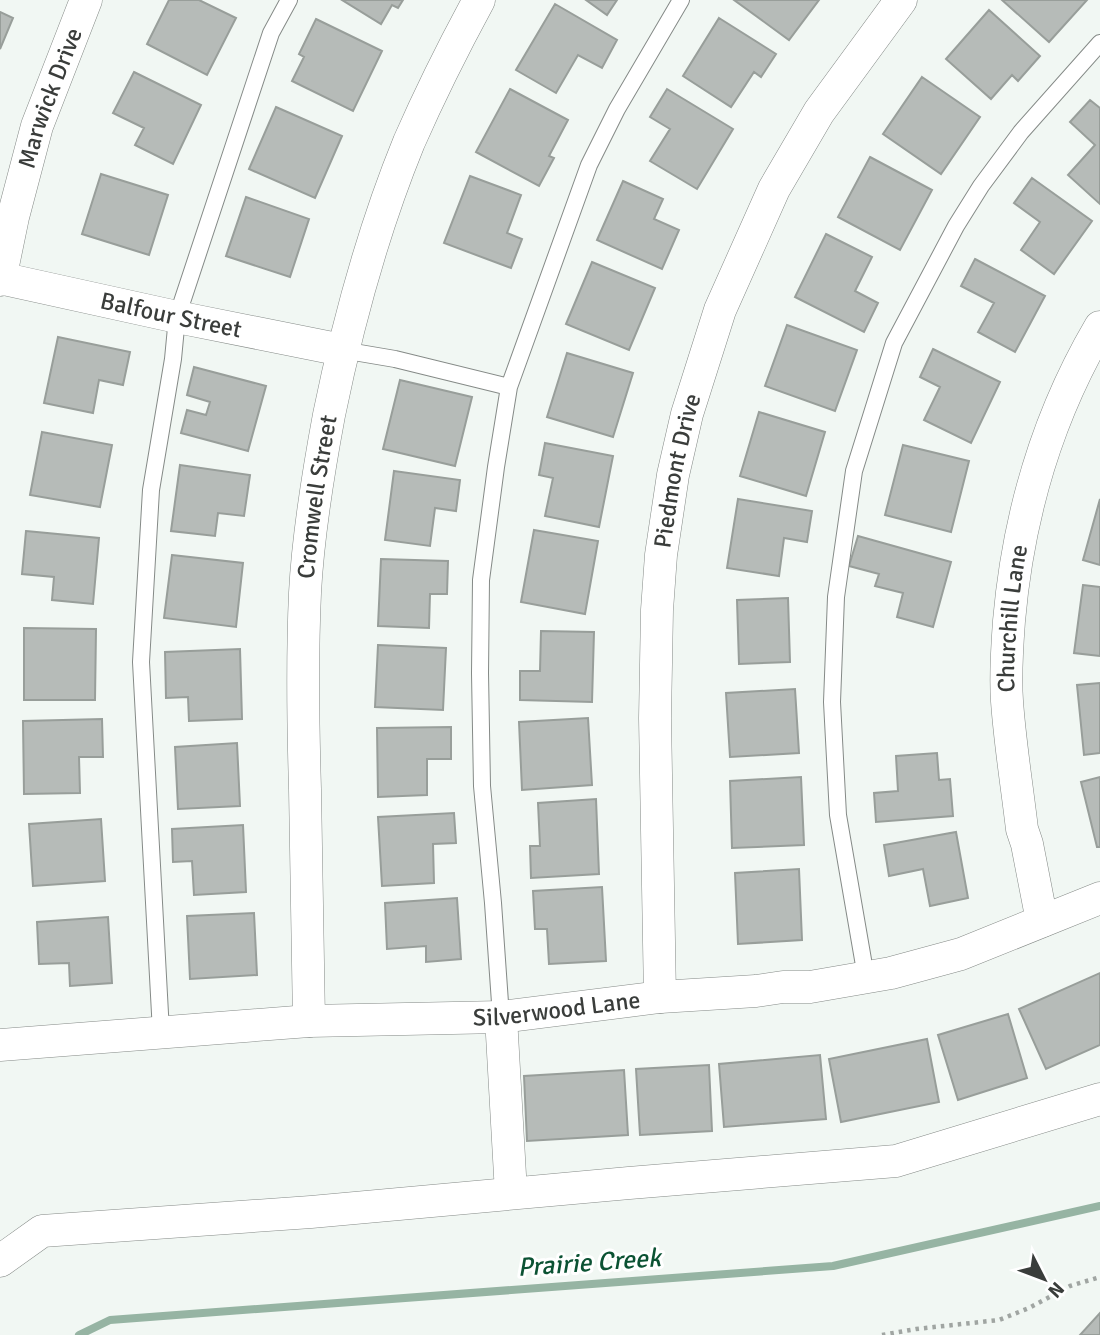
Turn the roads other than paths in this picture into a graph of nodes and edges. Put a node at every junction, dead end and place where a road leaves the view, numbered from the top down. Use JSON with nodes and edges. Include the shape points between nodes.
{"nodes":[{"id":1,"x":86,"y":0,"type":"edge"},
{"id":2,"x":289,"y":0,"type":"edge"},
{"id":3,"x":479,"y":0,"type":"edge"},
{"id":4,"x":681,"y":0,"type":"edge"},
{"id":5,"x":901,"y":0,"type":"edge"},
{"id":6,"x":1100,"y":43,"type":"edge"},
{"id":7,"x":0,"y":279,"type":"edge"},
{"id":8,"x":177,"y":317,"type":"junction"},
{"id":9,"x":1100,"y":327,"type":"edge"},
{"id":10,"x":342,"y":350,"type":"junction"},
{"id":11,"x":509,"y":387,"type":"junction"},
{"id":12,"x":1100,"y":898,"type":"edge"},
{"id":13,"x":1042,"y":921,"type":"junction"},
{"id":14,"x":866,"y":977,"type":"junction"},
{"id":15,"x":660,"y":997,"type":"junction"},
{"id":16,"x":501,"y":1017,"type":"junction"},
{"id":17,"x":309,"y":1021,"type":"junction"},
{"id":18,"x":162,"y":1032,"type":"junction"},
{"id":19,"x":0,"y":1045,"type":"edge"},
{"id":20,"x":1100,"y":1100,"type":"edge"},
{"id":21,"x":511,"y":1193,"type":"junction"},
{"id":22,"x":0,"y":1261,"type":"edge"}],
"edges":[{"from":1,"to":7,"type":"street","name":"Marwick Drive","via":[[37,126]]},
{"from":2,"to":8,"type":"lane","via":[[271,33]]},
{"from":3,"to":10,"type":"street","name":"Cromwell Street","via":[[409,143],[363,272]]},
{"from":4,"to":11,"type":"lane","via":[[589,165]]},
{"from":5,"to":15,"type":"street","name":"Piedmont Drive","via":[[819,111],[774,188],[720,310],[687,414],[673,475],[657,610]]},
{"from":6,"to":14,"type":"lane","via":[[1020,132],[956,226],[894,344],[854,471],[836,597],[832,702],[838,815]]},
{"from":7,"to":8,"type":"street","name":"Balfour Street"},
{"from":8,"to":10,"type":"street","name":"Balfour Street"},
{"from":8,"to":18,"type":"lane","via":[[151,490],[141,662]]},
{"from":9,"to":13,"type":"street","name":"Churchill Lane","via":[[1065,393],[1046,443],[1030,494],[1010,602],[1007,700],[1021,829]]},
{"from":10,"to":11,"type":"lane"},
{"from":10,"to":17,"type":"street","name":"Cromwell Street","via":[[322,451],[305,593]]},
{"from":11,"to":16,"type":"lane","via":[[481,580],[480,620],[482,786]]},
{"from":12,"to":13,"type":"street","name":"Silverwood Lane"},
{"from":13,"to":14,"type":"street","name":"Silverwood Lane","via":[[961,954]]},
{"from":14,"to":15,"type":"street","name":"Silverwood Lane","via":[[810,987]]},
{"from":15,"to":16,"type":"street","name":"Silverwood Lane"},
{"from":16,"to":17,"type":"street","name":"Silverwood Lane"},
{"from":16,"to":21,"type":"street"},
{"from":17,"to":18,"type":"street","name":"Silverwood Lane"},
{"from":18,"to":19,"type":"street","name":"Silverwood Lane"},
{"from":20,"to":21,"type":"street","via":[[896,1161]]},
{"from":21,"to":22,"type":"street","via":[[42,1231]]}]}
